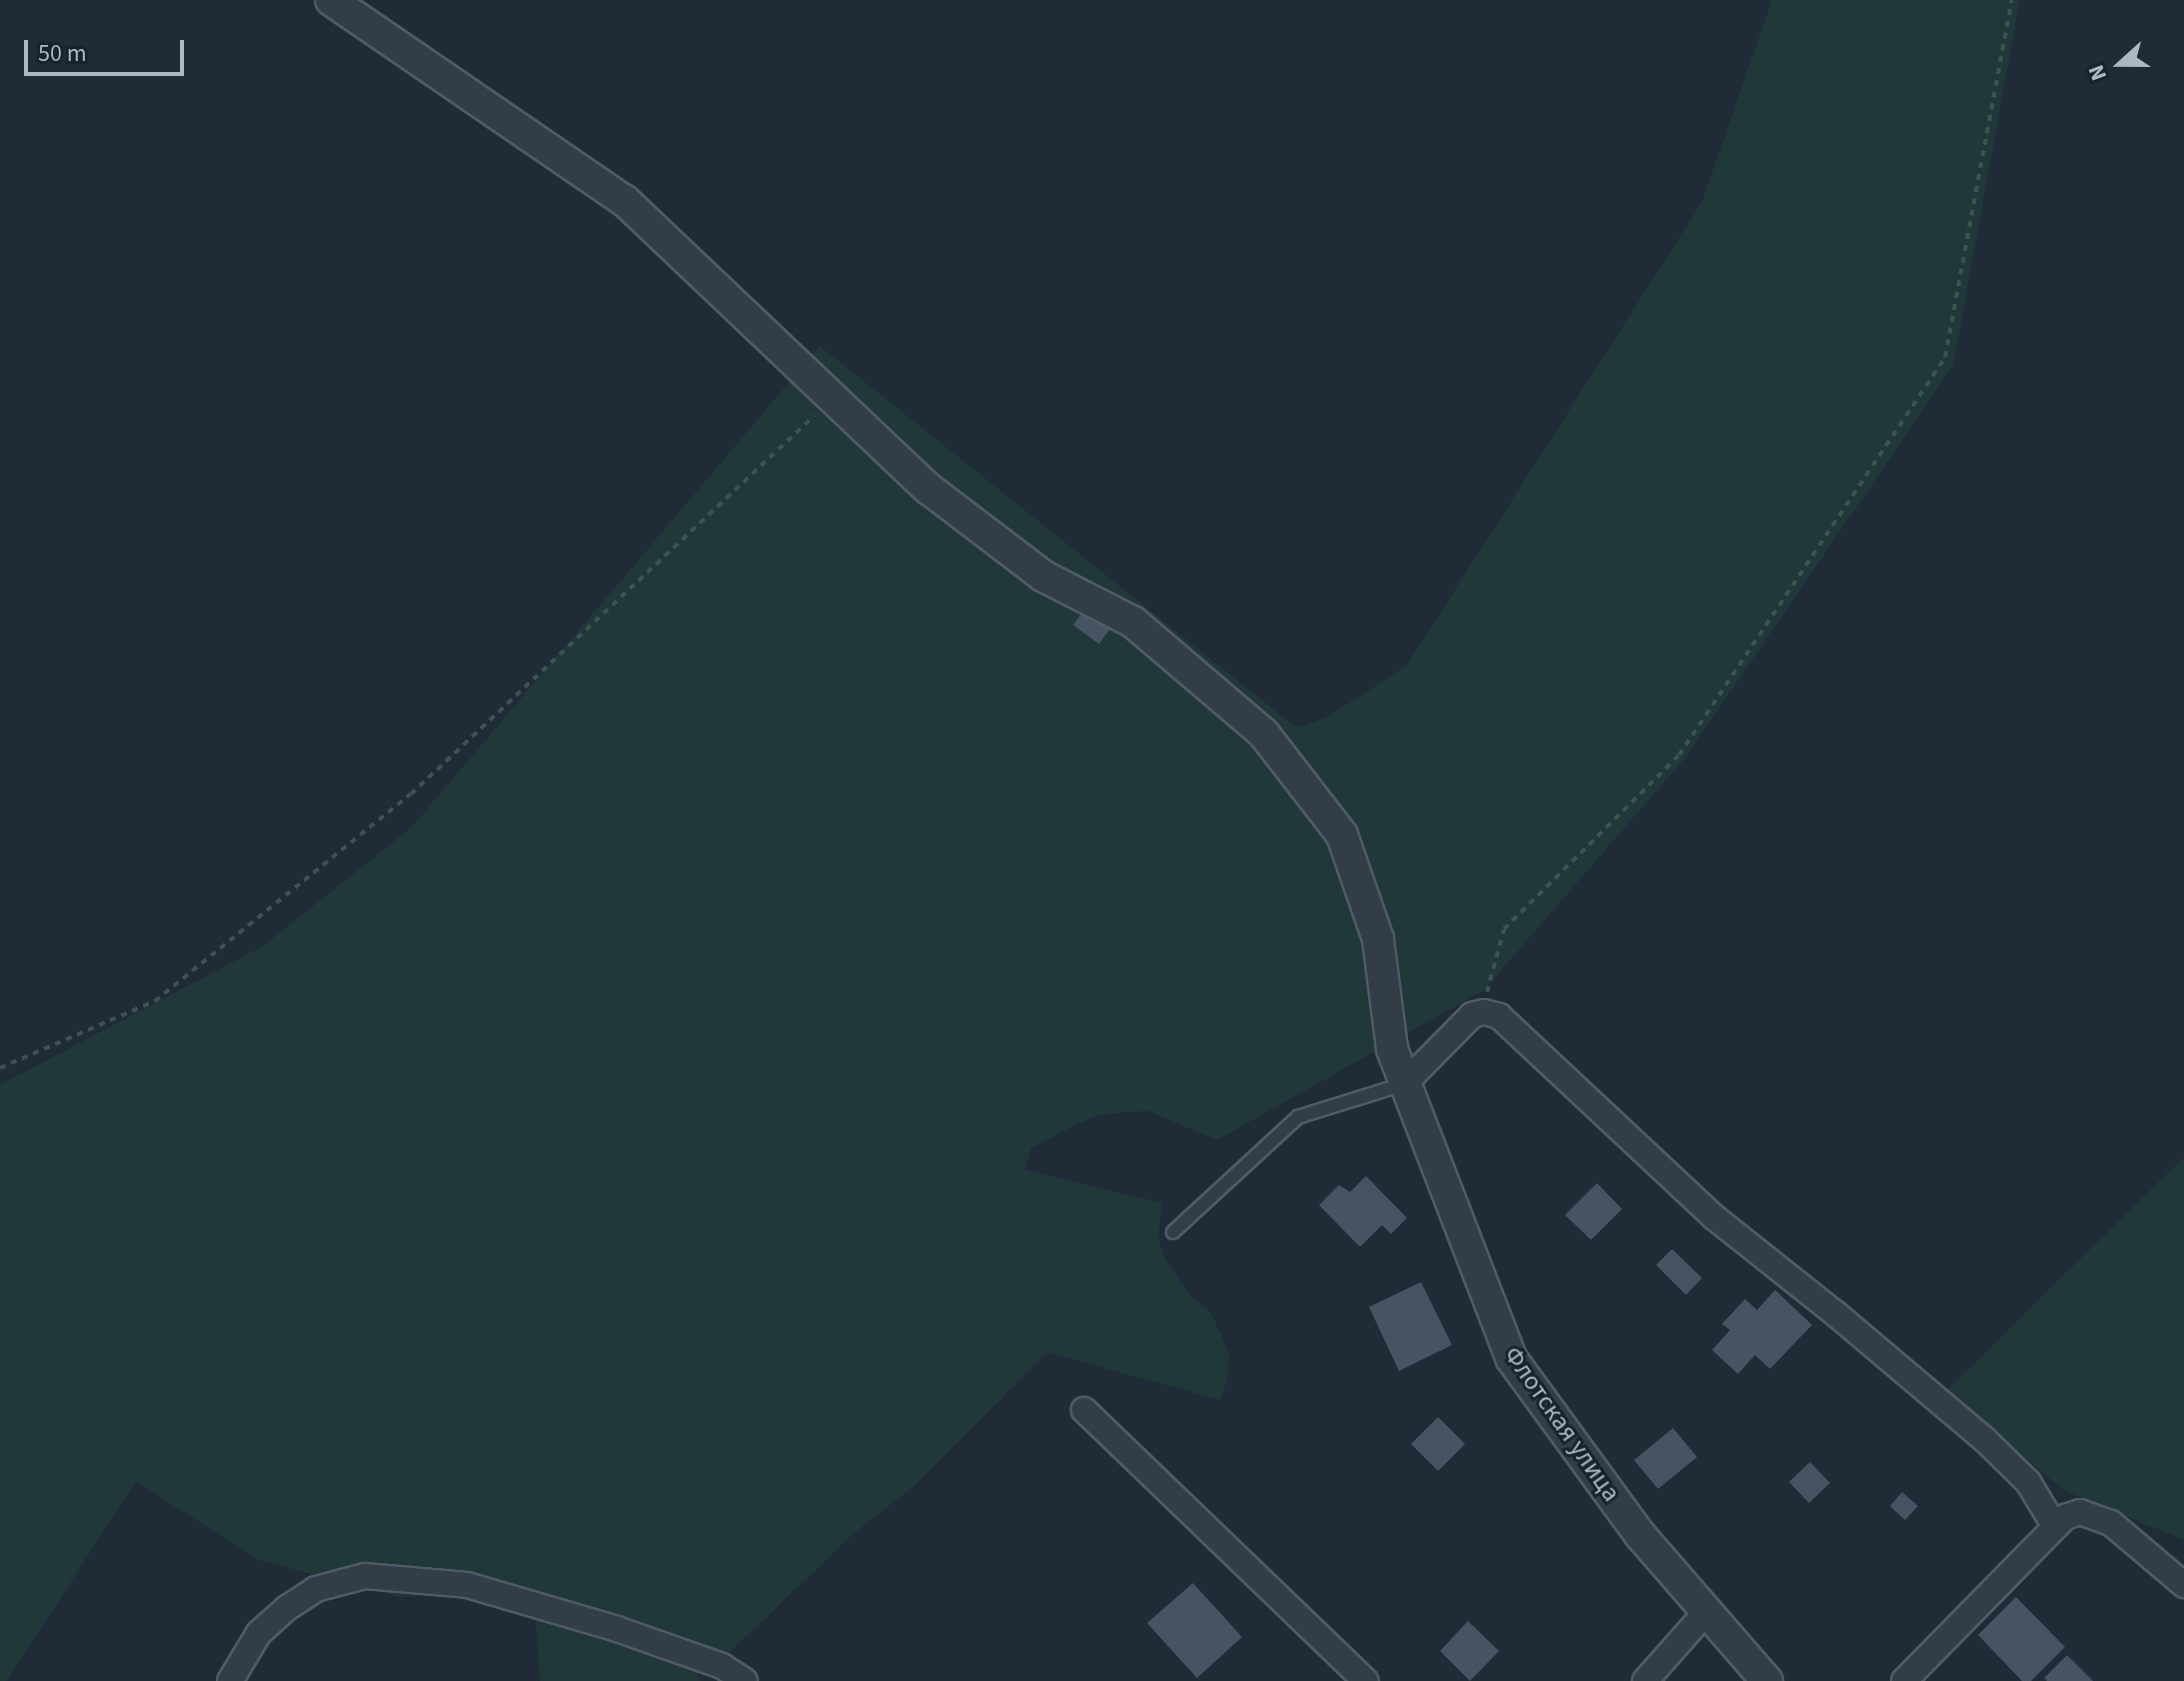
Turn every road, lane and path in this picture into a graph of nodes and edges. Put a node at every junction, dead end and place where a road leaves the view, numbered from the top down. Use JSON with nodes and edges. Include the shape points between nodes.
{"nodes":[{"id":1,"x":331,"y":0,"type":"edge"},
{"id":2,"x":2012,"y":0,"type":"edge"},
{"id":3,"x":833,"y":398,"type":"junction"},
{"id":4,"x":1472,"y":1015,"type":"junction"},
{"id":5,"x":0,"y":1068,"type":"edge"},
{"id":6,"x":1405,"y":1083,"type":"junction"},
{"id":7,"x":1173,"y":1232,"type":"dead end"},
{"id":8,"x":1084,"y":1410,"type":"dead end"},
{"id":9,"x":2054,"y":1525,"type":"junction"},
{"id":10,"x":2184,"y":1585,"type":"edge"},
{"id":11,"x":1706,"y":1612,"type":"junction"},
{"id":12,"x":230,"y":1681,"type":"edge"},
{"id":13,"x":745,"y":1681,"type":"edge"},
{"id":14,"x":1366,"y":1681,"type":"edge"},
{"id":15,"x":1645,"y":1681,"type":"edge"},
{"id":16,"x":1767,"y":1681,"type":"edge"},
{"id":17,"x":1904,"y":1681,"type":"edge"}],
"edges":[{"from":1,"to":3,"type":"street","name":"Флотская улица","via":[[625,201]]},
{"from":2,"to":4,"type":"path","via":[[1945,357],[1679,755],[1504,929],[1486,996]]},
{"from":3,"to":5,"type":"path","via":[[411,794],[155,1001]]},
{"from":3,"to":6,"type":"street","name":"Флотская улица","via":[[929,489],[1043,576],[1133,622],[1264,734],[1342,835],[1378,939],[1392,1049]]},
{"from":4,"to":6,"type":"street"},
{"from":4,"to":9,"type":"street","via":[[1499,1016],[1714,1217],[1984,1439],[2028,1482]]},
{"from":6,"to":7,"type":"lane","via":[[1298,1117]]},
{"from":6,"to":11,"type":"street","name":"Флотская улица","via":[[1511,1358],[1641,1536]]},
{"from":8,"to":14,"type":"street"},
{"from":9,"to":10,"type":"street","via":[[2080,1512],[2093,1514]]},
{"from":9,"to":17,"type":"street"},
{"from":11,"to":15,"type":"street"},
{"from":11,"to":16,"type":"street","name":"Флотская улица"},
{"from":12,"to":13,"type":"street","via":[[259,1633],[287,1608],[316,1589],[365,1576],[467,1585],[617,1629],[722,1666]]}]}
